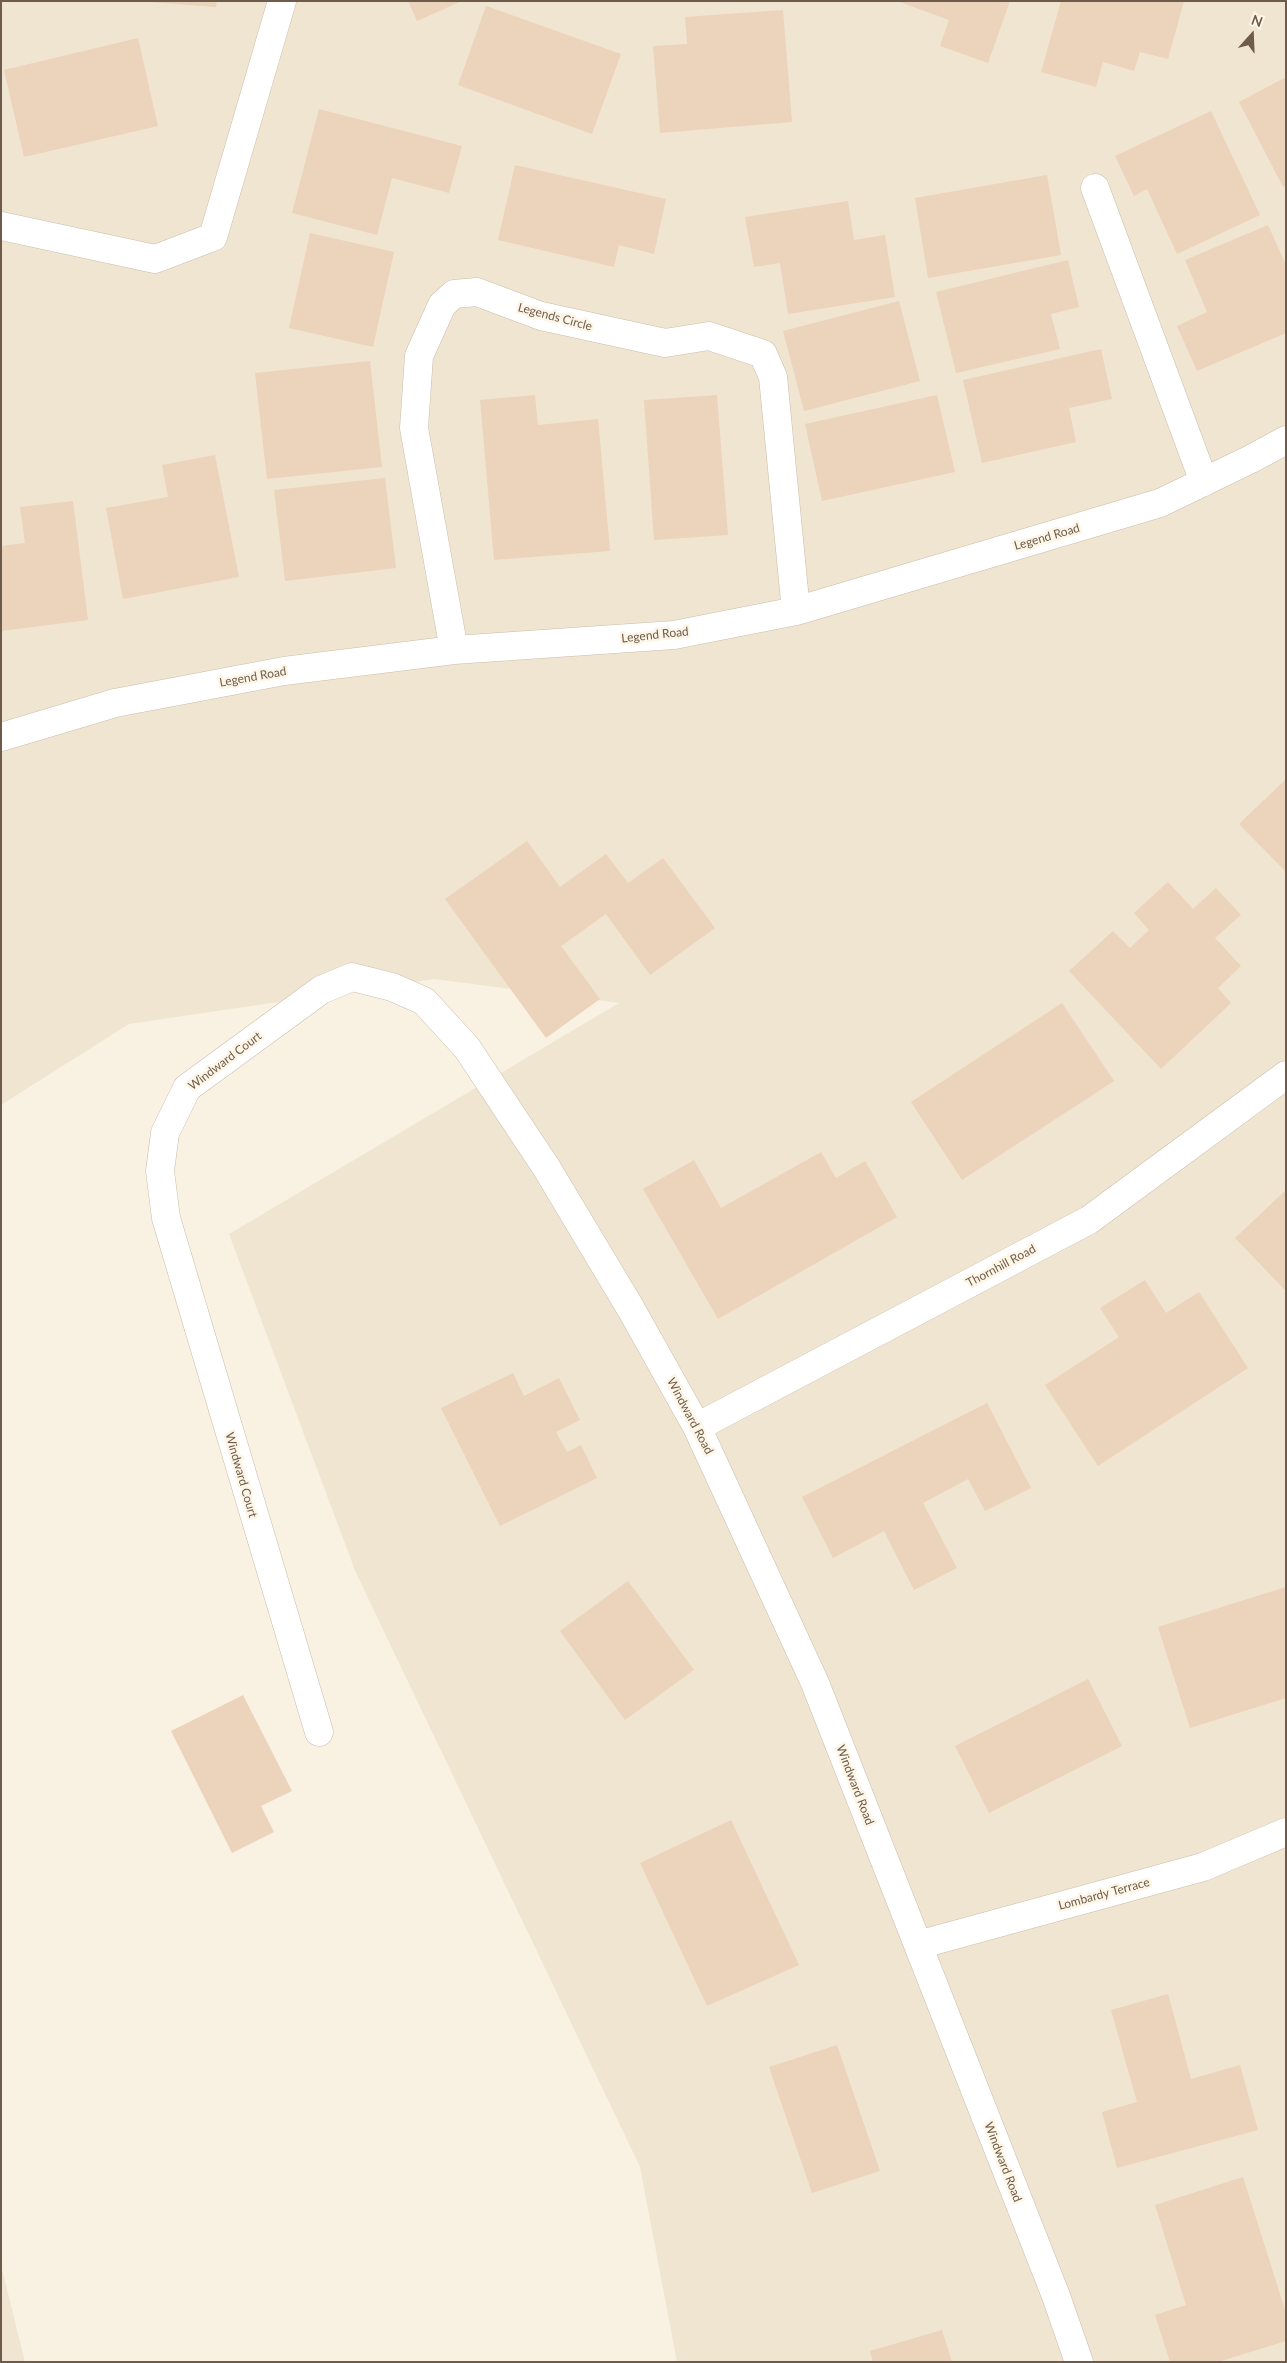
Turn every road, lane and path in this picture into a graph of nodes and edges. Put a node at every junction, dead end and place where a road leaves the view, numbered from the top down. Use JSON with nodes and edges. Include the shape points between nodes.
{"nodes":[{"id":1,"x":282,"y":1,"type":"edge"},
{"id":2,"x":1095,"y":188,"type":"dead end"},
{"id":3,"x":1,"y":226,"type":"edge"},
{"id":4,"x":1286,"y":440,"type":"edge"},
{"id":5,"x":1204,"y":482,"type":"junction"},
{"id":6,"x":796,"y":611,"type":"junction"},
{"id":7,"x":454,"y":650,"type":"junction"},
{"id":8,"x":1,"y":738,"type":"edge"},
{"id":9,"x":1286,"y":1075,"type":"edge"},
{"id":10,"x":584,"y":1230,"type":"joint"},
{"id":11,"x":697,"y":1427,"type":"junction"},
{"id":12,"x":319,"y":1732,"type":"dead end"},
{"id":13,"x":1286,"y":1832,"type":"edge"},
{"id":14,"x":918,"y":1945,"type":"junction"},
{"id":15,"x":1079,"y":2362,"type":"edge"}],
"edges":[{"from":1,"to":3,"type":"street","via":[[212,236],[155,259]]},
{"from":2,"to":5,"type":"street"},
{"from":4,"to":5,"type":"street","name":"Legend Road"},
{"from":5,"to":6,"type":"street","name":"Legend Road","via":[[1160,504]]},
{"from":6,"to":7,"type":"street","name":"Legend Road","via":[[674,635]]},
{"from":6,"to":7,"type":"street","name":"Legends Circle","via":[[773,376],[764,354],[709,336],[665,343],[541,316],[477,292],[454,294],[442,305],[419,356],[414,428]]},
{"from":7,"to":8,"type":"street","name":"Legend Road","via":[[284,671],[115,702]]},
{"from":9,"to":11,"type":"street","name":"Thornhill Road","via":[[1089,1220]]},
{"from":10,"to":11,"type":"street","name":"Windward Road"},
{"from":10,"to":12,"type":"street","name":"Windward Court","via":[[467,1048],[424,1001],[392,987],[352,977],[321,990],[187,1088],[165,1133],[160,1172],[166,1218]]},
{"from":11,"to":14,"type":"street","name":"Windward Road","via":[[815,1684]]},
{"from":13,"to":14,"type":"street","name":"Lombardy Terrace","via":[[1203,1867]]},
{"from":14,"to":15,"type":"street","name":"Windward Road"}]}
